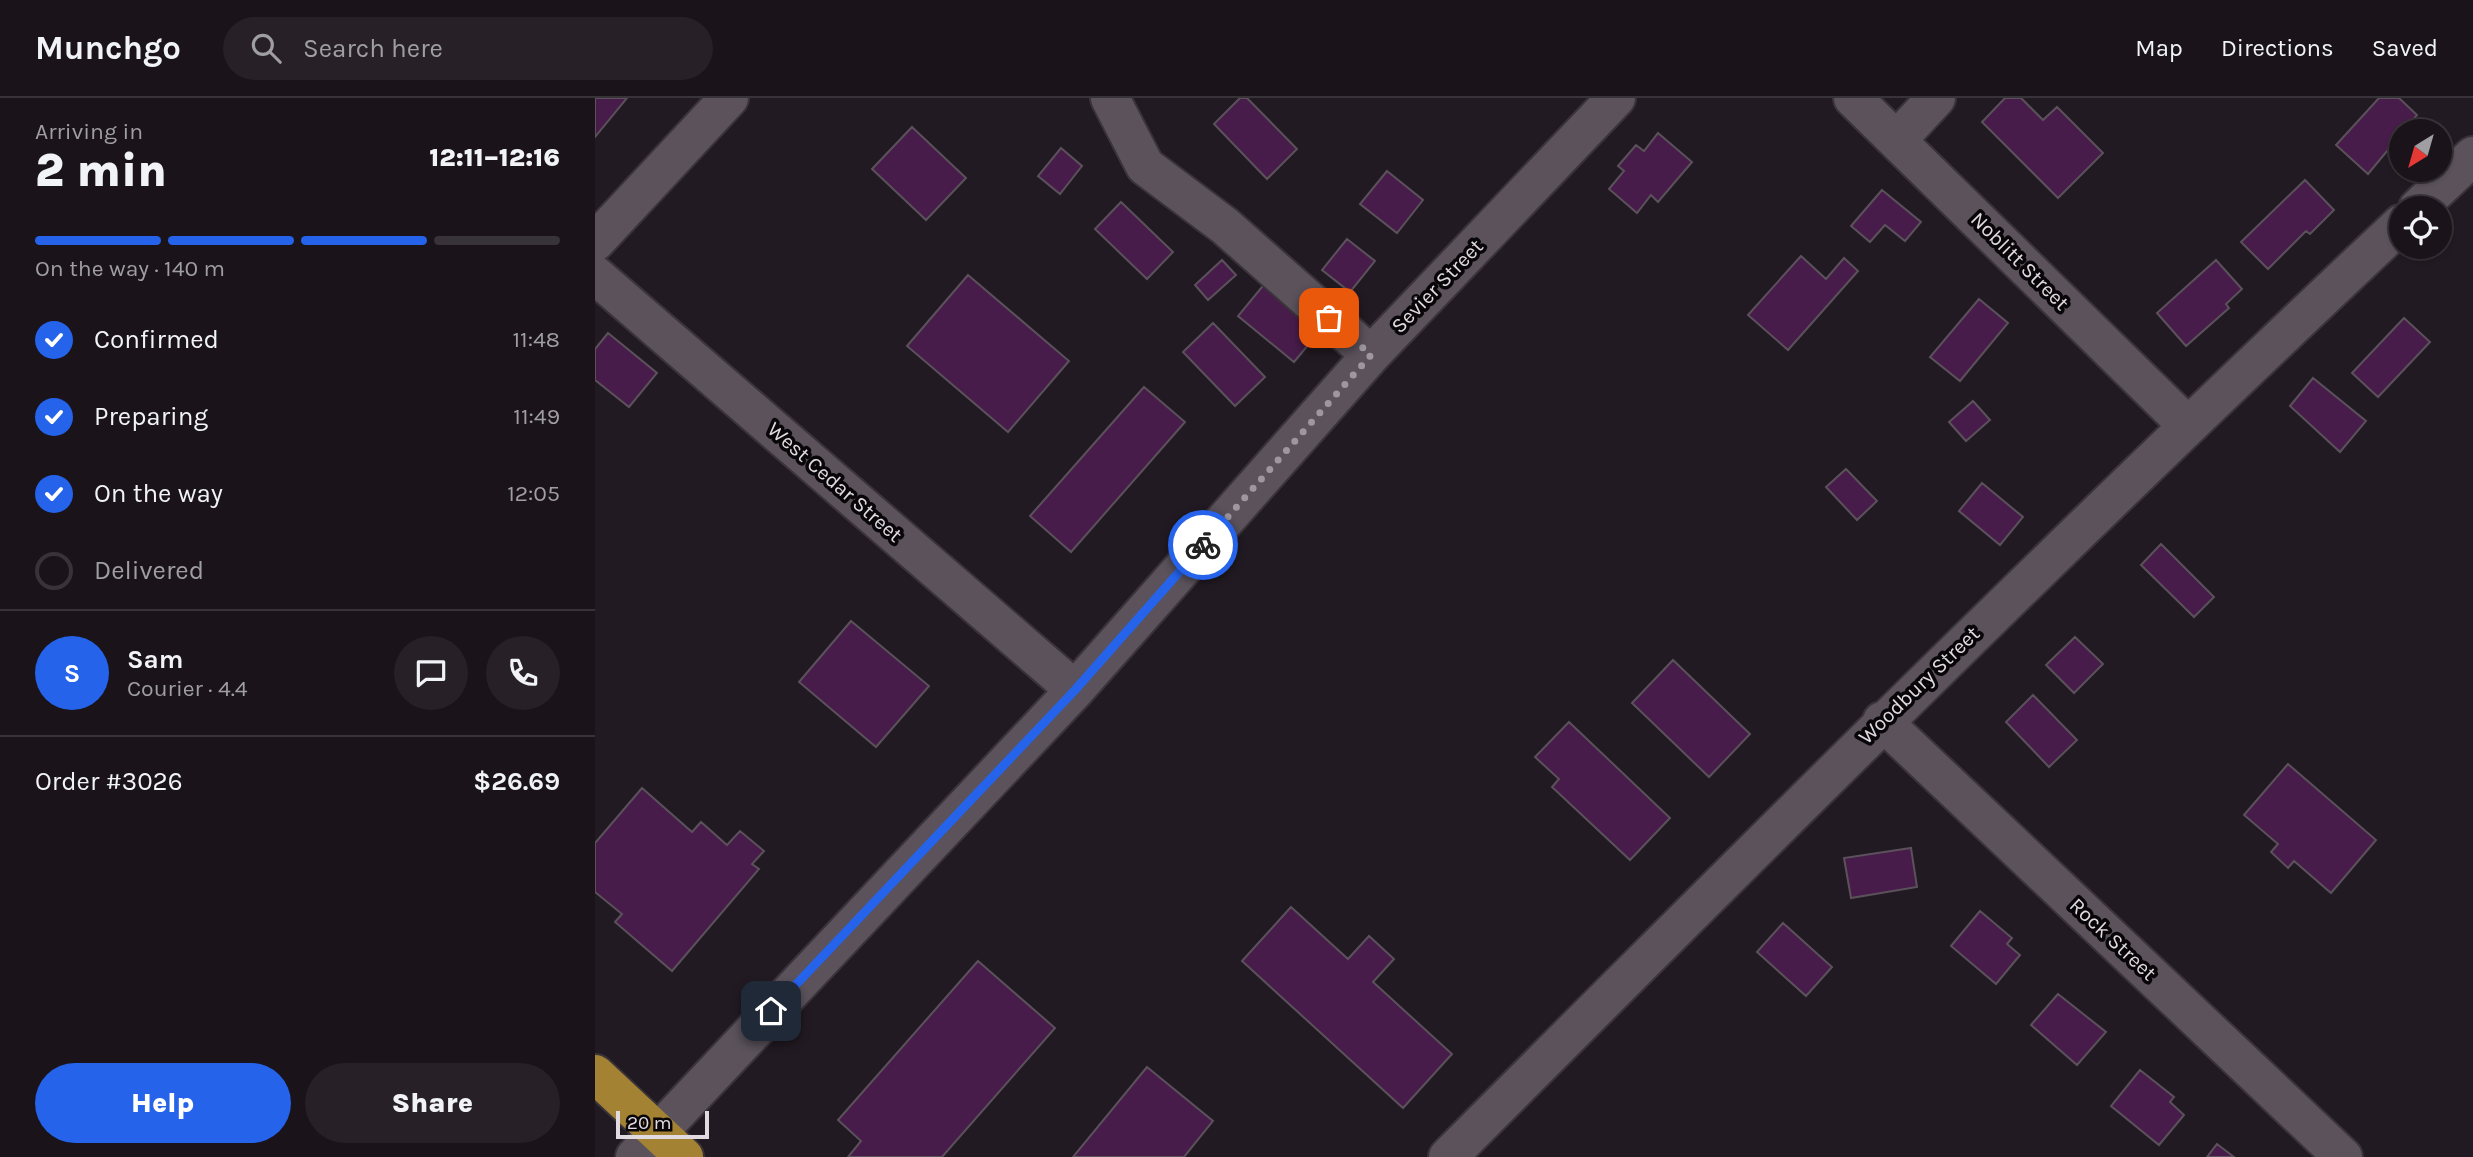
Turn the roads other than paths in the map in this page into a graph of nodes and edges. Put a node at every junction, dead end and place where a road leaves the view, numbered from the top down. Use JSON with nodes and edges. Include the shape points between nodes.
{"nodes":[{"id":1,"x":729,"y":98,"type":"edge"},
{"id":2,"x":1110,"y":98,"type":"edge"},
{"id":3,"x":1616,"y":98,"type":"edge"},
{"id":4,"x":1853,"y":98,"type":"edge"},
{"id":5,"x":1936,"y":98,"type":"edge"},
{"id":6,"x":1897,"y":140,"type":"junction"},
{"id":7,"x":2473,"y":156,"type":"edge"},
{"id":8,"x":2431,"y":196,"type":"edge"},
{"id":9,"x":2389,"y":235,"type":"edge"},
{"id":10,"x":595,"y":242,"type":"edge"},
{"id":11,"x":595,"y":275,"type":"edge"},
{"id":12,"x":1371,"y":355,"type":"junction"},
{"id":13,"x":2187,"y":425,"type":"junction"},
{"id":14,"x":1075,"y":690,"type":"junction"},
{"id":15,"x":1882,"y":721,"type":"junction"},
{"id":16,"x":595,"y":1074,"type":"edge"},
{"id":17,"x":659,"y":1149,"type":"edge"},
{"id":18,"x":1448,"y":1157,"type":"edge"},
{"id":19,"x":2343,"y":1157,"type":"edge"}],
"edges":[{"from":1,"to":10,"type":"street"},
{"from":2,"to":12,"type":"street","via":[[1145,166],[1226,226]]},
{"from":3,"to":12,"type":"street","name":"Sevier Street"},
{"from":4,"to":6,"type":"street","name":"Noblitt Street"},
{"from":5,"to":6,"type":"street"},
{"from":6,"to":13,"type":"street","name":"Noblitt Street"},
{"from":7,"to":8,"type":"street"},
{"from":9,"to":13,"type":"street","name":"Woodbury Street"},
{"from":11,"to":14,"type":"street","name":"West Cedar Street"},
{"from":12,"to":14,"type":"street","name":"Sevier Street"},
{"from":13,"to":15,"type":"street","name":"Woodbury Street"},
{"from":14,"to":17,"type":"street","name":"Sevier Street"},
{"from":15,"to":18,"type":"street","name":"Woodbury Street"},
{"from":15,"to":19,"type":"street","name":"Rock Street"},
{"from":16,"to":17,"type":"highway"}]}
